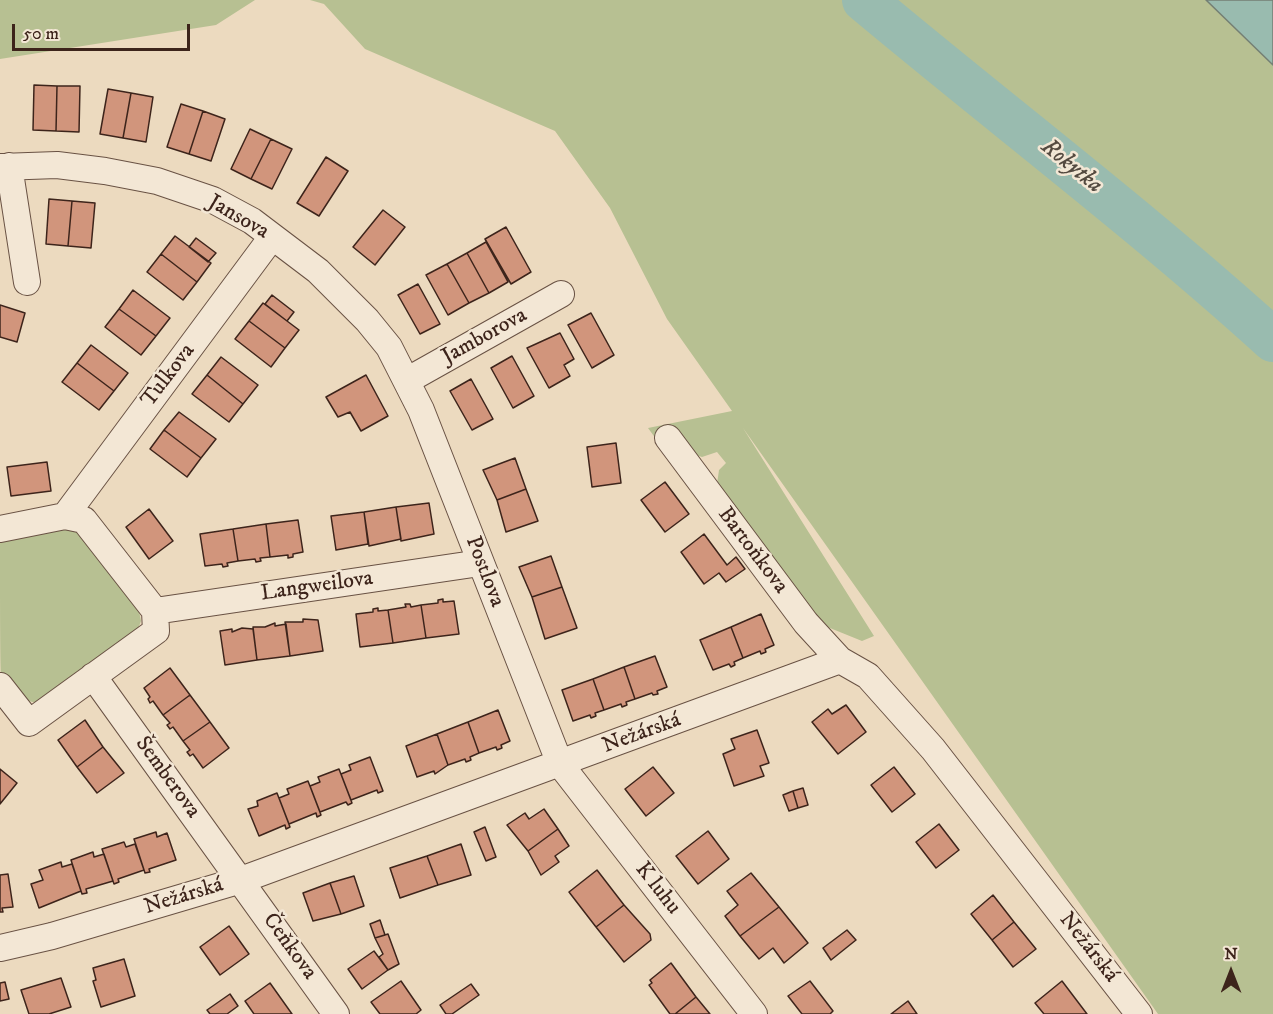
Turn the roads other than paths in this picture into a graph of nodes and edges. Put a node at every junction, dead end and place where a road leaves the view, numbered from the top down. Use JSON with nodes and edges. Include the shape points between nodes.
{"nodes":[{"id":1,"x":5,"y":167,"type":"edge"},
{"id":2,"x":272,"y":237,"type":"junction"},
{"id":3,"x":27,"y":282,"type":"dead end"},
{"id":4,"x":561,"y":294,"type":"dead end"},
{"id":5,"x":408,"y":380,"type":"junction"},
{"id":6,"x":668,"y":438,"type":"dead end"},
{"id":7,"x":65,"y":516,"type":"junction"},
{"id":8,"x":0,"y":529,"type":"edge"},
{"id":9,"x":480,"y":563,"type":"junction"},
{"id":10,"x":155,"y":611,"type":"junction"},
{"id":11,"x":840,"y":660,"type":"junction"},
{"id":12,"x":93,"y":676,"type":"junction"},
{"id":13,"x":0,"y":686,"type":"edge"},
{"id":14,"x":560,"y":764,"type":"junction"},
{"id":15,"x":241,"y":880,"type":"junction"},
{"id":16,"x":0,"y":948,"type":"edge"},
{"id":17,"x":336,"y":1014,"type":"edge"},
{"id":18,"x":754,"y":1014,"type":"edge"},
{"id":19,"x":1139,"y":1014,"type":"edge"}],
"edges":[{"from":1,"to":2,"type":"street","name":"Jansova","via":[[57,165],[157,181],[213,200]]},
{"from":1,"to":3,"type":"street","name":"Jansova"},
{"from":2,"to":5,"type":"street","name":"Jansova","via":[[318,271],[367,320]]},
{"from":2,"to":7,"type":"street","name":"Tulkova"},
{"from":4,"to":5,"type":"street","name":"Jamborova"},
{"from":5,"to":9,"type":"street","name":"Postlova"},
{"from":6,"to":11,"type":"street","name":"Bartoňkova","via":[[806,623]]},
{"from":7,"to":8,"type":"street"},
{"from":7,"to":10,"type":"street","via":[[84,520]]},
{"from":9,"to":10,"type":"street","name":"Langweilova"},
{"from":9,"to":14,"type":"street","name":"Postlova"},
{"from":10,"to":12,"type":"street","via":[[156,631]]},
{"from":11,"to":14,"type":"street","name":"Nežárská"},
{"from":11,"to":19,"type":"street","name":"Nežárská","via":[[868,676],[933,749]]},
{"from":12,"to":13,"type":"street","via":[[29,723]]},
{"from":12,"to":15,"type":"street","name":"Šemberova"},
{"from":14,"to":15,"type":"street","name":"Nežárská"},
{"from":14,"to":18,"type":"street","name":"K luhu"},
{"from":15,"to":16,"type":"street","name":"Nežárská"},
{"from":15,"to":17,"type":"street","name":"Čeňkova"}]}
